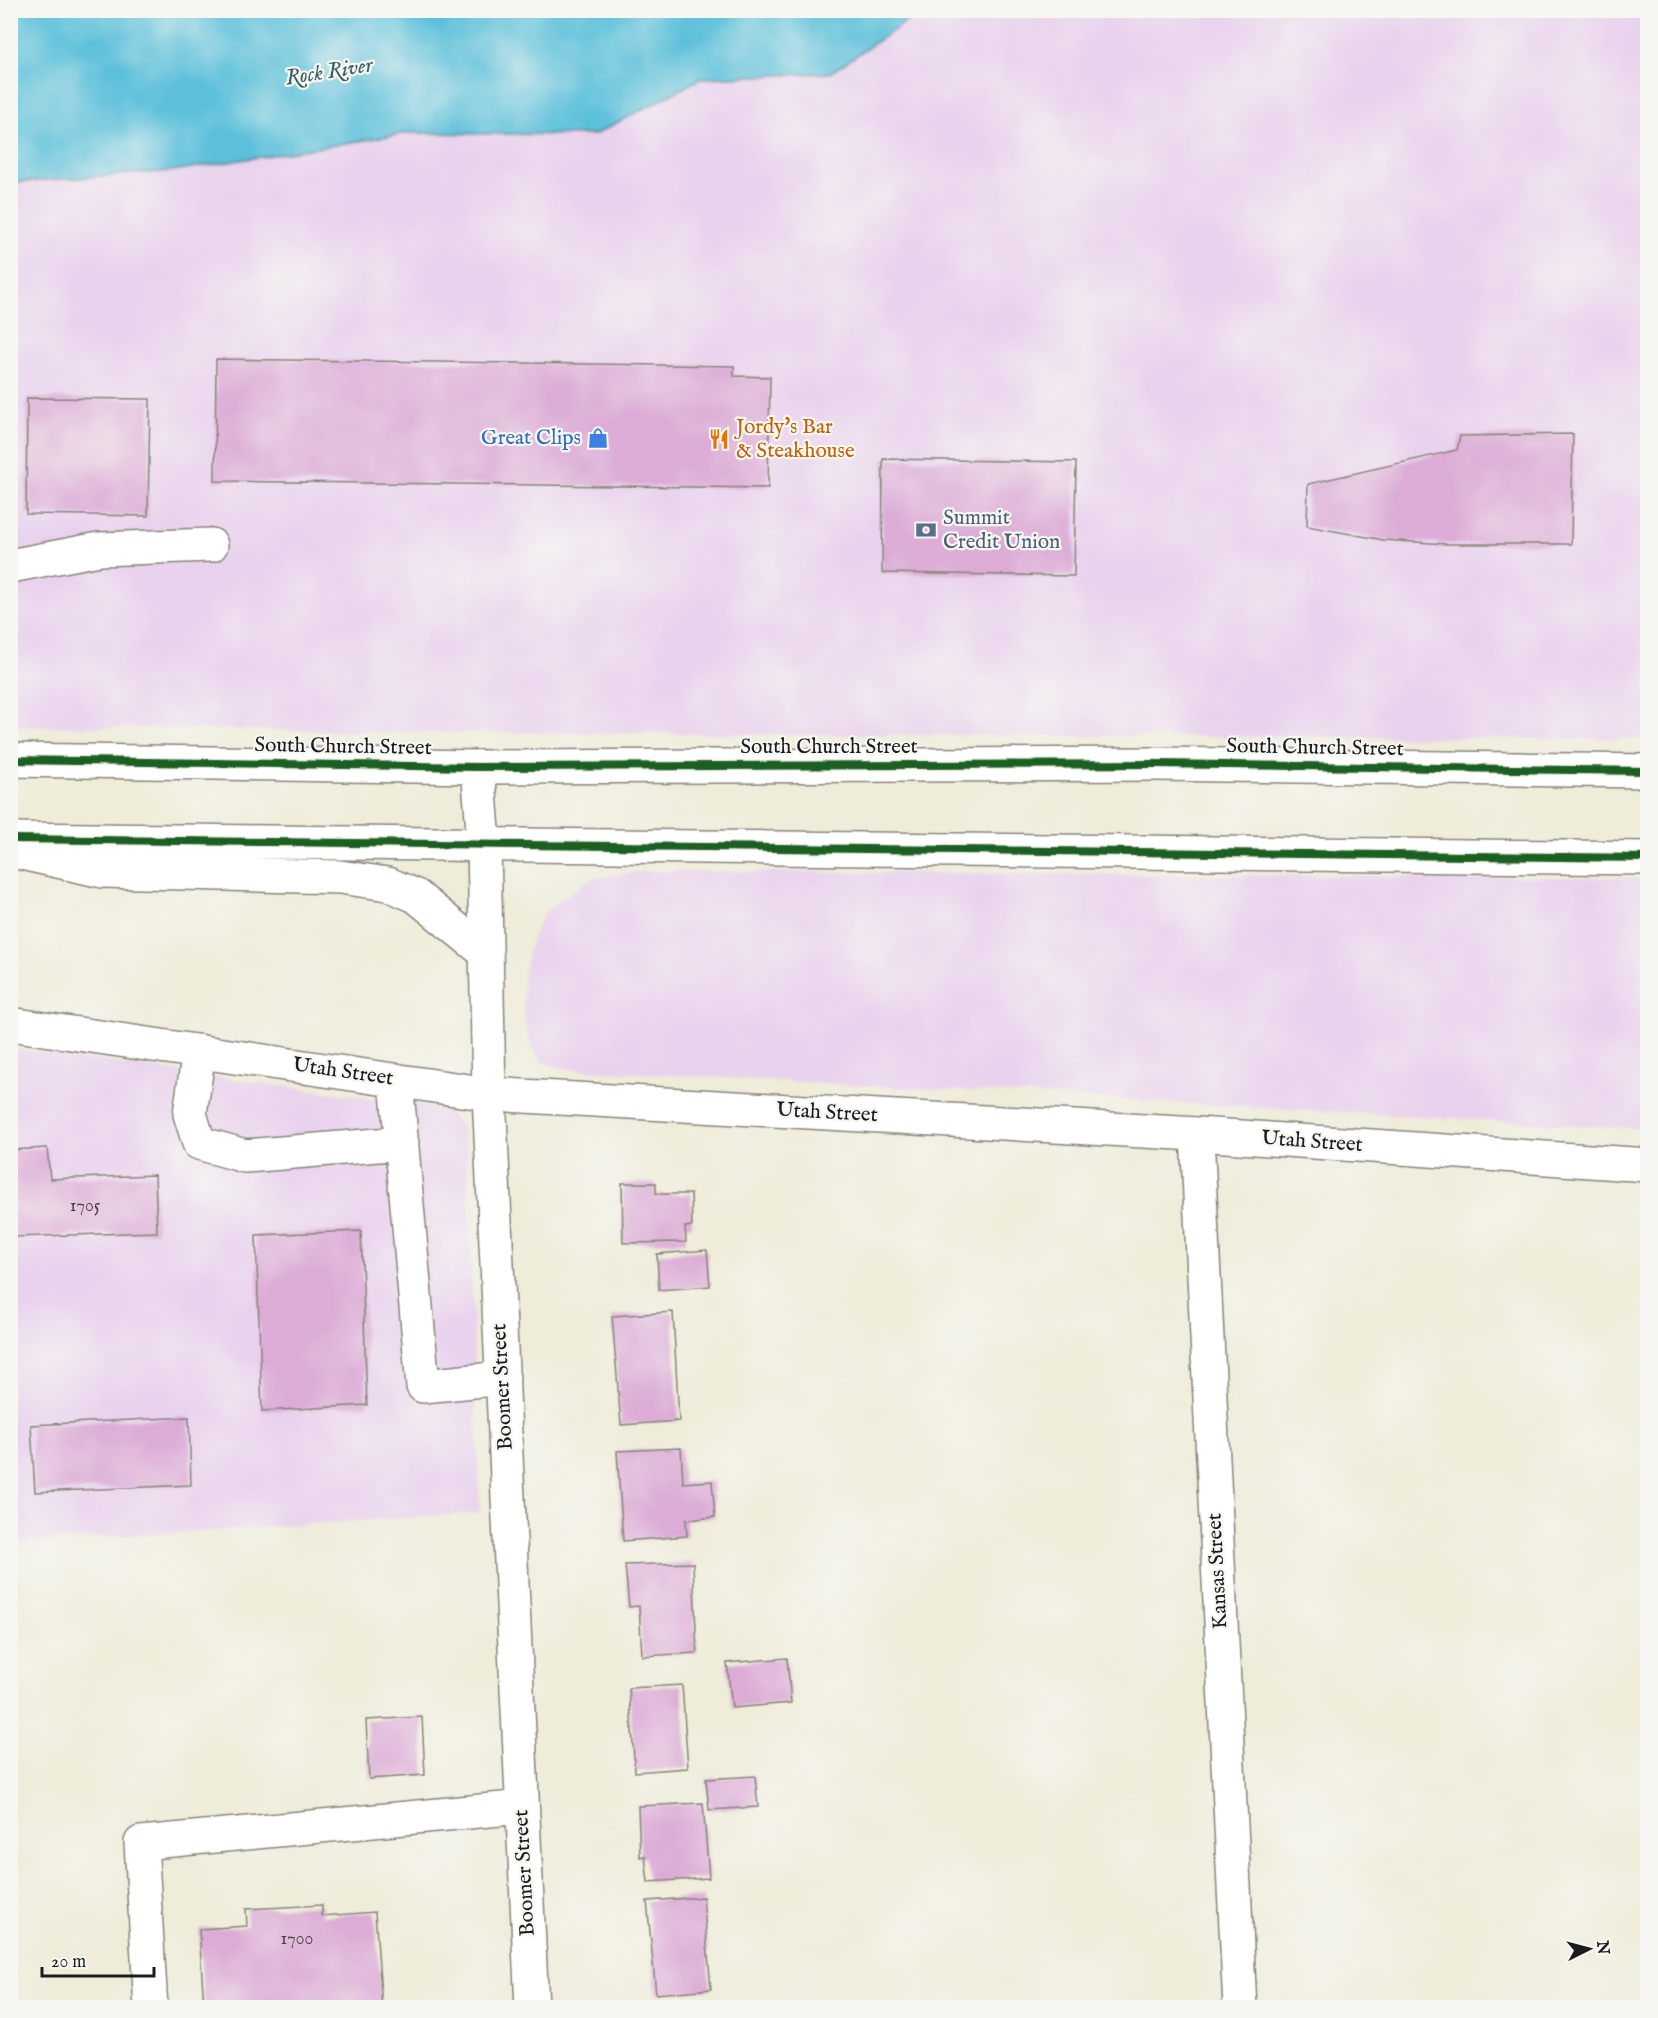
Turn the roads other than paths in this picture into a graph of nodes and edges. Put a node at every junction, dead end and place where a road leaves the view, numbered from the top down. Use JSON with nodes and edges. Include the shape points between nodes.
{"nodes":[{"id":1,"x":211,"y":545,"type":"dead end"},
{"id":2,"x":10,"y":566,"type":"edge"},
{"id":3,"x":10,"y":760,"type":"edge"},
{"id":4,"x":478,"y":767,"type":"junction"},
{"id":5,"x":1647,"y":771,"type":"edge"},
{"id":6,"x":10,"y":839,"type":"edge"},
{"id":7,"x":484,"y":843,"type":"junction"},
{"id":8,"x":10,"y":851,"type":"edge"},
{"id":9,"x":1647,"y":858,"type":"edge"},
{"id":10,"x":486,"y":953,"type":"junction"},
{"id":11,"x":10,"y":1024,"type":"edge"},
{"id":12,"x":199,"y":1051,"type":"junction"},
{"id":13,"x":396,"y":1080,"type":"junction"},
{"id":14,"x":489,"y":1094,"type":"junction"},
{"id":15,"x":1197,"y":1134,"type":"junction"},
{"id":16,"x":402,"y":1143,"type":"junction"},
{"id":17,"x":1647,"y":1164,"type":"edge"},
{"id":18,"x":503,"y":1378,"type":"junction"},
{"id":19,"x":522,"y":1807,"type":"junction"},
{"id":20,"x":151,"y":2007,"type":"edge"},
{"id":21,"x":532,"y":2007,"type":"edge"},
{"id":22,"x":1240,"y":2007,"type":"edge"}],
"edges":[{"from":1,"to":2,"type":"street","via":[[99,549]]},
{"from":3,"to":4,"type":"street","name":"South Church Street"},
{"from":4,"to":5,"type":"street","name":"South Church Street","via":[[1156,764]]},
{"from":4,"to":7,"type":"street","name":"Boomer Street"},
{"from":6,"to":7,"type":"street"},
{"from":7,"to":9,"type":"street"},
{"from":7,"to":10,"type":"street","name":"Boomer Street"},
{"from":8,"to":10,"type":"street","via":[[102,871],[340,877],[388,884],[417,896]]},
{"from":10,"to":14,"type":"street","name":"Boomer Street"},
{"from":11,"to":12,"type":"street","name":"Utah Street"},
{"from":12,"to":13,"type":"street","name":"Utah Street"},
{"from":12,"to":16,"type":"street","via":[[190,1114],[199,1143],[245,1156]]},
{"from":13,"to":14,"type":"street","name":"Utah Street"},
{"from":13,"to":16,"type":"street"},
{"from":14,"to":15,"type":"street","name":"Utah Street"},
{"from":14,"to":18,"type":"street","name":"Boomer Street"},
{"from":15,"to":17,"type":"street","name":"Utah Street"},
{"from":15,"to":22,"type":"street","name":"Kansas Street"},
{"from":16,"to":18,"type":"street","via":[[423,1386]]},
{"from":18,"to":19,"type":"street","name":"Boomer Street"},
{"from":19,"to":20,"type":"street","via":[[141,1844]]},
{"from":19,"to":21,"type":"street","name":"Boomer Street"}]}
